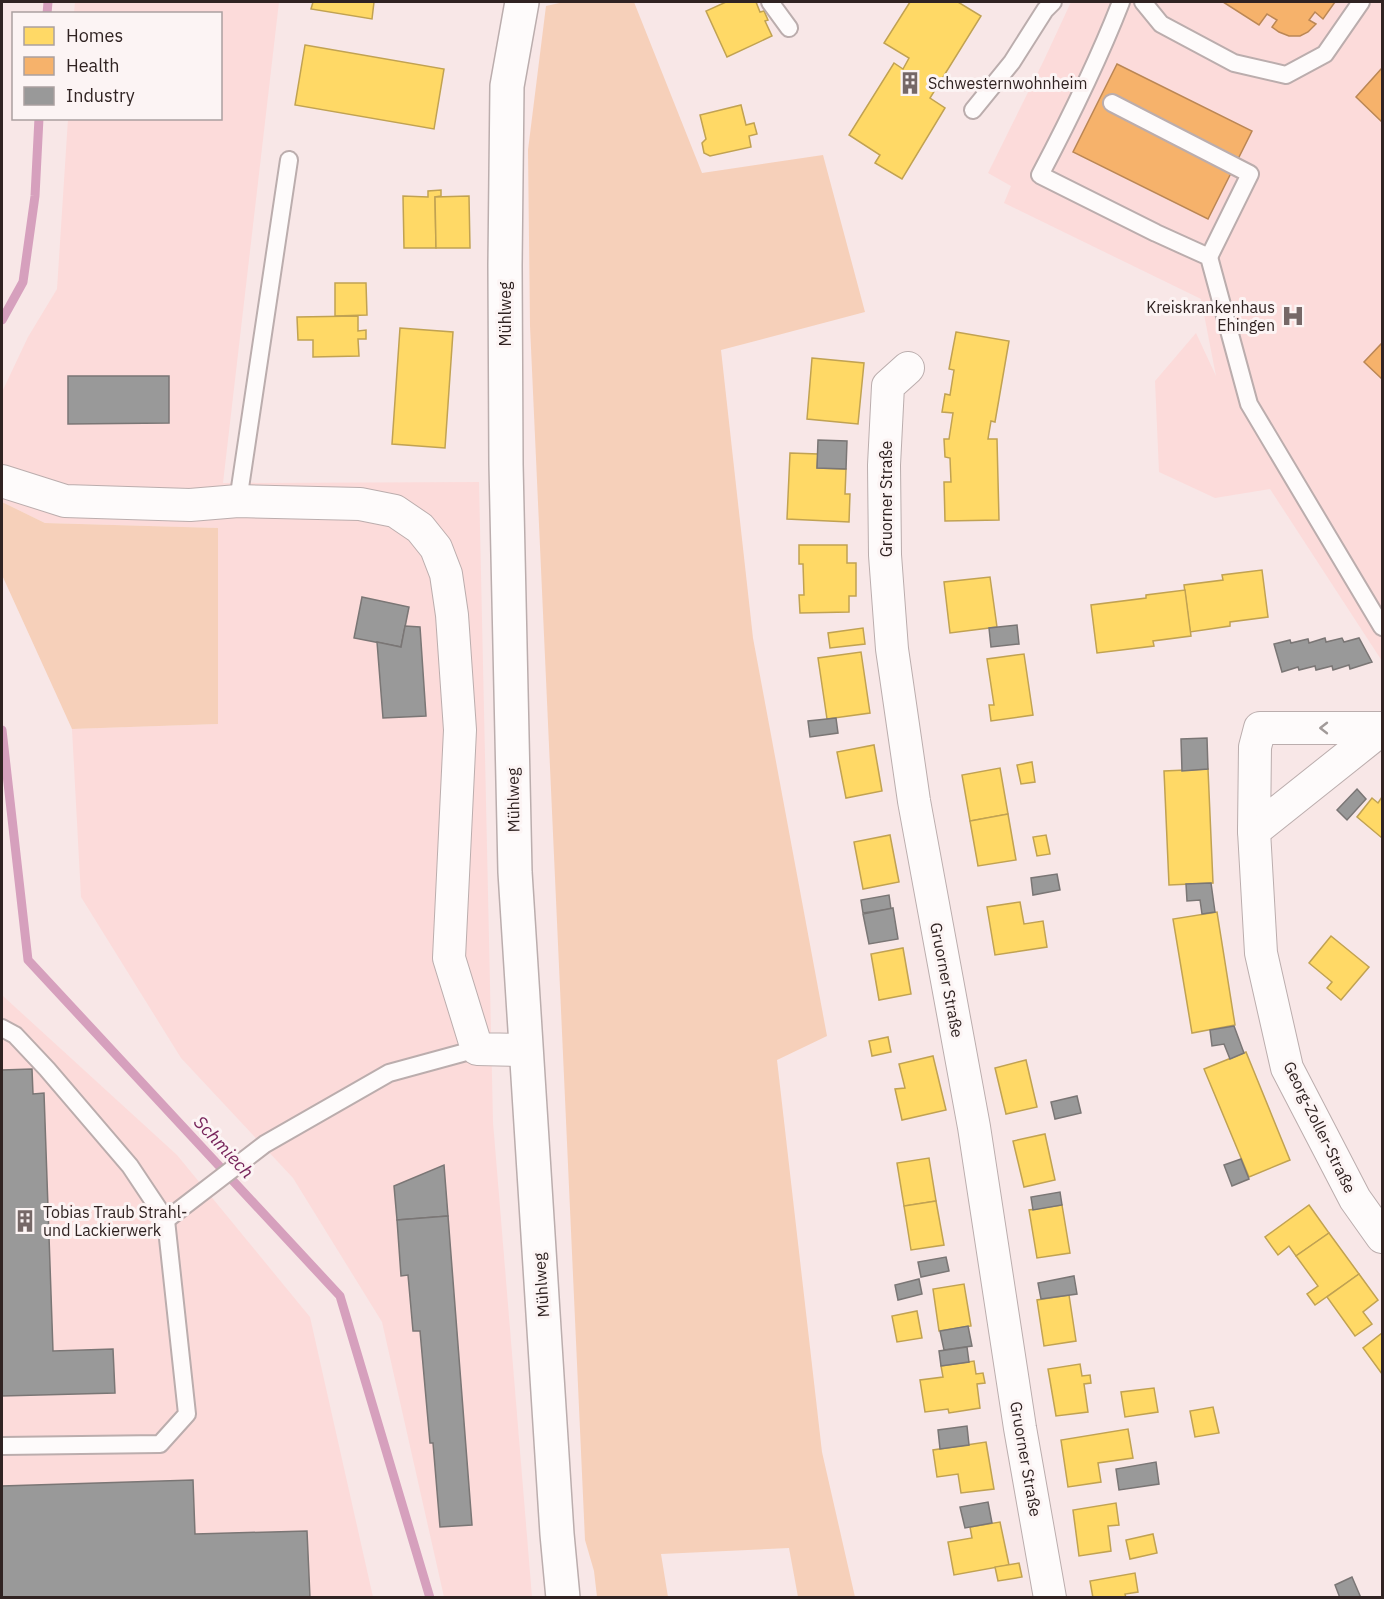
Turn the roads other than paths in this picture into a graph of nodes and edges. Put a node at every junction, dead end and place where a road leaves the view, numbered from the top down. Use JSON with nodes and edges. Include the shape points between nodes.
{"nodes":[{"id":1,"x":522,"y":2,"type":"edge"},
{"id":2,"x":770,"y":2,"type":"edge"},
{"id":3,"x":1053,"y":2,"type":"edge"},
{"id":4,"x":1121,"y":2,"type":"edge"},
{"id":5,"x":1143,"y":2,"type":"edge"},
{"id":6,"x":1361,"y":2,"type":"edge"},
{"id":7,"x":789,"y":28,"type":"dead end"},
{"id":8,"x":1112,"y":103,"type":"dead end"},
{"id":9,"x":973,"y":110,"type":"dead end"},
{"id":10,"x":289,"y":160,"type":"dead end"},
{"id":11,"x":1209,"y":257,"type":"junction"},
{"id":12,"x":908,"y":368,"type":"dead end"},
{"id":13,"x":2,"y":481,"type":"edge"},
{"id":14,"x":238,"y":501,"type":"junction"},
{"id":15,"x":1383,"y":627,"type":"edge"},
{"id":16,"x":1383,"y":729,"type":"edge"},
{"id":17,"x":1254,"y":831,"type":"junction"},
{"id":18,"x":2,"y":1028,"type":"edge"},
{"id":19,"x":477,"y":1049,"type":"junction"},
{"id":20,"x":526,"y":1050,"type":"junction"},
{"id":21,"x":166,"y":1220,"type":"junction"},
{"id":22,"x":1383,"y":1237,"type":"edge"},
{"id":23,"x":2,"y":1446,"type":"edge"},
{"id":24,"x":563,"y":1598,"type":"edge"},
{"id":25,"x":1050,"y":1598,"type":"edge"}],
"edges":[{"from":1,"to":20,"type":"main road","name":"Mühlweg","via":[[507,86],[505,265],[515,872]]},
{"from":2,"to":7,"type":"lane"},
{"from":3,"to":9,"type":"lane"},
{"from":4,"to":11,"type":"lane","via":[[1040,175]]},
{"from":5,"to":6,"type":"lane","via":[[1161,24],[1234,63],[1286,75],[1325,54]]},
{"from":8,"to":11,"type":"lane","via":[[1250,174]]},
{"from":10,"to":14,"type":"lane"},
{"from":11,"to":15,"type":"lane","via":[[1249,404]]},
{"from":12,"to":25,"type":"street","name":"Gruorner Straße","via":[[888,386],[885,555],[892,649],[914,801],[972,1116]]},
{"from":13,"to":14,"type":"street","via":[[65,501],[190,505]]},
{"from":14,"to":19,"type":"street","via":[[360,504],[395,512],[420,528],[436,548],[446,574],[452,615],[460,730],[449,958]]},
{"from":16,"to":17,"type":"street","name":"Georg-Zoller-Straße"},
{"from":16,"to":17,"type":"street","name":"Georg-Zoller-Straße","one_way":true,"via":[[1260,728],[1255,747]]},
{"from":17,"to":22,"type":"street","name":"Georg-Zoller-Straße","via":[[1261,953],[1287,1068],[1355,1199]]},
{"from":18,"to":21,"type":"lane","via":[[15,1035],[130,1166]]},
{"from":19,"to":20,"type":"street"},
{"from":19,"to":21,"type":"lane","via":[[389,1073],[265,1144]]},
{"from":20,"to":24,"type":"main road","name":"Mühlweg"},
{"from":21,"to":23,"type":"lane","via":[[187,1414],[160,1444]]}]}
